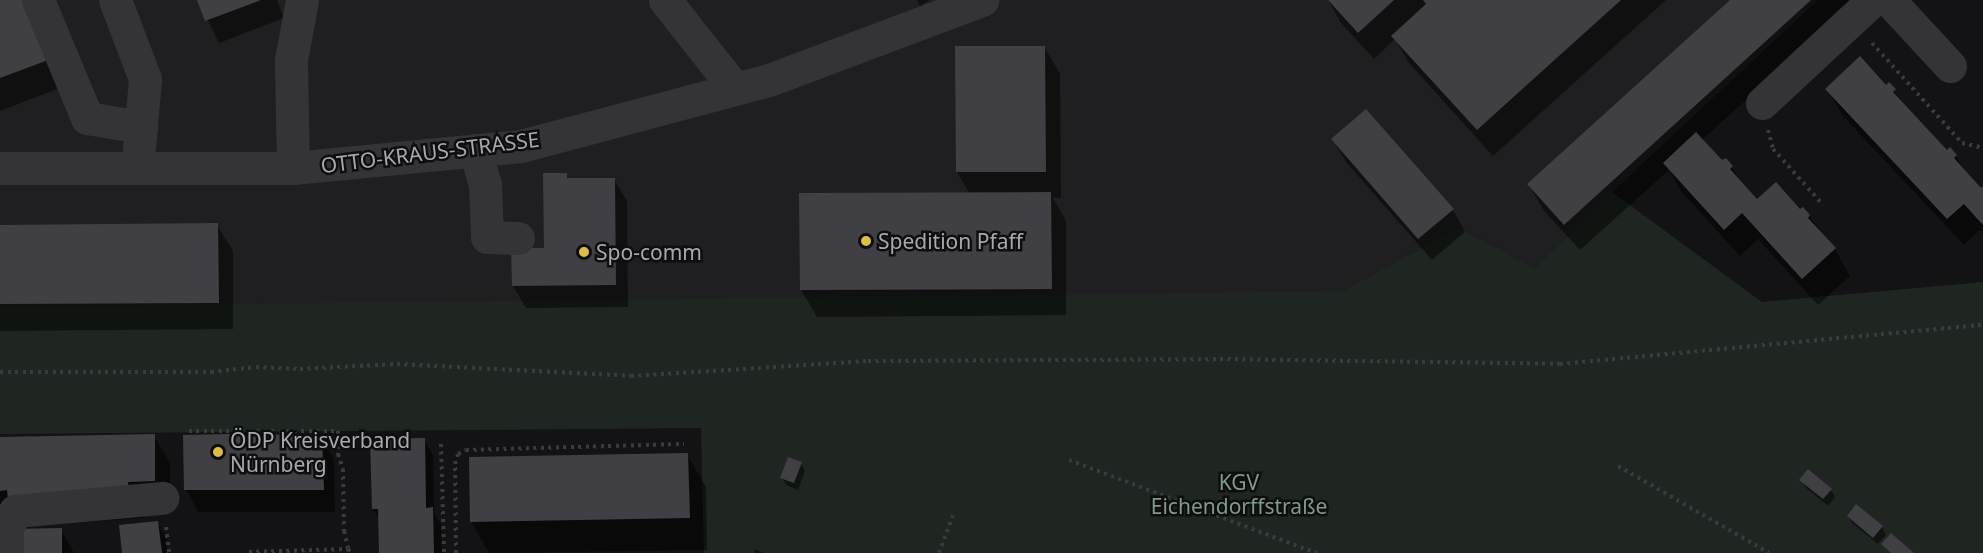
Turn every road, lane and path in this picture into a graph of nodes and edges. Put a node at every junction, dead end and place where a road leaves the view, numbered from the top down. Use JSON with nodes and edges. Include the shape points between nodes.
{"nodes":[{"id":1,"x":38,"y":0,"type":"edge"},
{"id":2,"x":115,"y":0,"type":"edge"},
{"id":3,"x":302,"y":0,"type":"edge"},
{"id":4,"x":665,"y":0,"type":"edge"},
{"id":5,"x":982,"y":0,"type":"edge"},
{"id":6,"x":1889,"y":0,"type":"edge"},
{"id":7,"x":1862,"y":10,"type":"edge"},
{"id":8,"x":1950,"y":66,"type":"dead end"},
{"id":9,"x":735,"y":89,"type":"junction"},
{"id":10,"x":1762,"y":104,"type":"joint"},
{"id":11,"x":141,"y":127,"type":"junction"},
{"id":12,"x":1983,"y":148,"type":"edge"},
{"id":13,"x":475,"y":150,"type":"junction"},
{"id":14,"x":0,"y":168,"type":"edge"},
{"id":15,"x":138,"y":168,"type":"junction"},
{"id":16,"x":293,"y":168,"type":"junction"},
{"id":17,"x":1823,"y":205,"type":"dead end"},
{"id":18,"x":518,"y":238,"type":"dead end"},
{"id":19,"x":1983,"y":325,"type":"edge"},
{"id":20,"x":0,"y":372,"type":"edge"},
{"id":21,"x":189,"y":431,"type":"dead end"},
{"id":22,"x":441,"y":444,"type":"dead end"},
{"id":23,"x":684,"y":444,"type":"dead end"},
{"id":24,"x":1069,"y":460,"type":"dead end"},
{"id":25,"x":1618,"y":466,"type":"dead end"},
{"id":26,"x":162,"y":498,"type":"dead end"},
{"id":27,"x":953,"y":515,"type":"dead end"},
{"id":28,"x":349,"y":551,"type":"edge"},
{"id":29,"x":249,"y":552,"type":"edge"},
{"id":30,"x":7,"y":553,"type":"edge"},
{"id":31,"x":444,"y":553,"type":"edge"},
{"id":32,"x":456,"y":553,"type":"edge"},
{"id":33,"x":939,"y":553,"type":"edge"},
{"id":34,"x":1317,"y":553,"type":"edge"},
{"id":35,"x":1770,"y":553,"type":"edge"}],
"edges":[{"from":1,"to":11,"type":"street","via":[[87,117]]},
{"from":2,"to":11,"type":"street","via":[[145,79]]},
{"from":3,"to":16,"type":"street","via":[[291,60]]},
{"from":4,"to":9,"type":"street"},
{"from":5,"to":9,"type":"street","name":"OTTO-KRAUS-STRASSE","via":[[769,80]]},
{"from":6,"to":8,"type":"street"},
{"from":7,"to":10,"type":"street"},
{"from":7,"to":12,"type":"path","via":[[1962,143]]},
{"from":9,"to":13,"type":"street","name":"OTTO-KRAUS-STRASSE","via":[[521,146]]},
{"from":10,"to":17,"type":"path","via":[[1773,149]]},
{"from":11,"to":15,"type":"street"},
{"from":13,"to":16,"type":"street","name":"OTTO-KRAUS-STRASSE"},
{"from":13,"to":18,"type":"street","via":[[485,184],[487,237]]},
{"from":14,"to":15,"type":"street","name":"OTTO-KRAUS-STRASSE"},
{"from":15,"to":16,"type":"street","name":"OTTO-KRAUS-STRASSE"},
{"from":19,"to":20,"type":"path","via":[[1560,364],[1220,359],[868,361],[631,376],[397,364],[211,372]]},
{"from":21,"to":28,"type":"path","via":[[338,431],[344,531]]},
{"from":22,"to":31,"type":"path"},
{"from":23,"to":32,"type":"path","via":[[466,450],[458,454],[455,464]]},
{"from":24,"to":34,"type":"path"},
{"from":25,"to":35,"type":"path"},
{"from":26,"to":30,"type":"street","via":[[15,511],[8,528]]},
{"from":27,"to":33,"type":"path"},
{"from":28,"to":29,"type":"path"}]}
